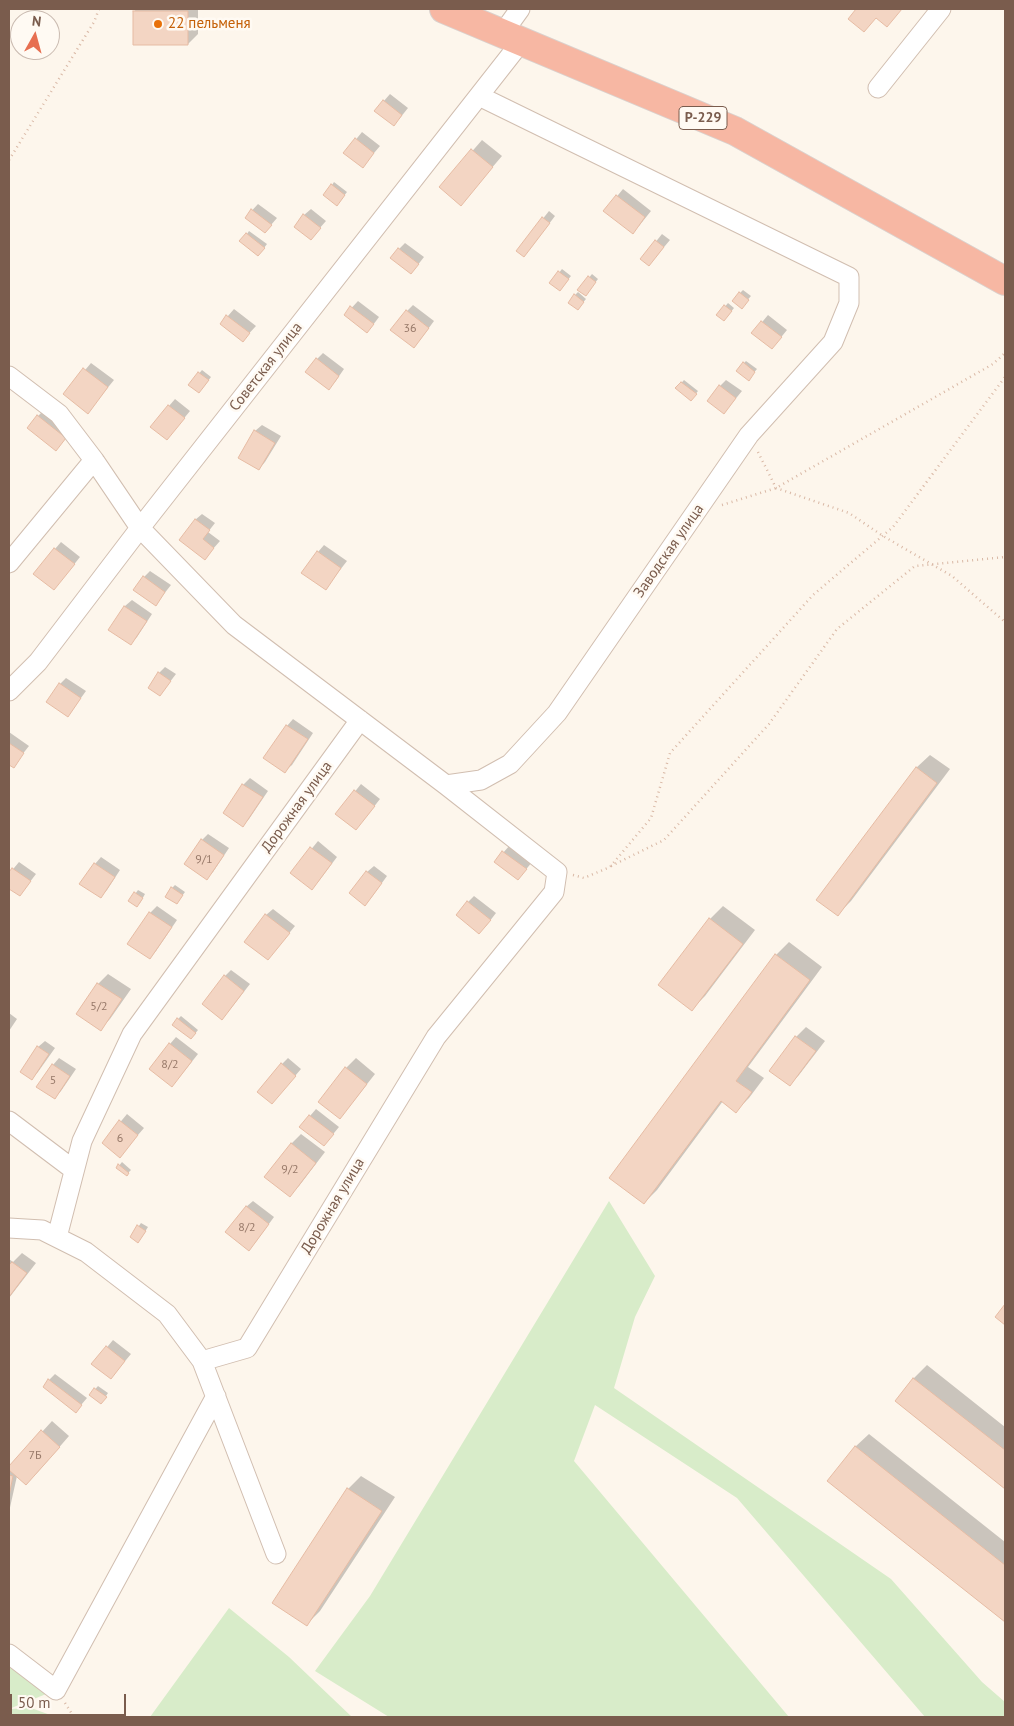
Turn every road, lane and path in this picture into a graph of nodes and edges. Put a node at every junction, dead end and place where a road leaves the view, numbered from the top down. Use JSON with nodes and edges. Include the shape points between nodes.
{"nodes":[{"id":1,"x":99,"y":9,"type":"edge"},
{"id":2,"x":444,"y":9,"type":"edge"},
{"id":3,"x":520,"y":9,"type":"edge"},
{"id":4,"x":941,"y":9,"type":"edge"},
{"id":5,"x":511,"y":38,"type":"junction"},
{"id":6,"x":878,"y":88,"type":"dead end"},
{"id":7,"x":479,"y":96,"type":"junction"},
{"id":8,"x":9,"y":160,"type":"edge"},
{"id":9,"x":1005,"y":281,"type":"edge"},
{"id":10,"x":1005,"y":353,"type":"edge"},
{"id":11,"x":9,"y":376,"type":"edge"},
{"id":12,"x":1005,"y":377,"type":"edge"},
{"id":13,"x":749,"y":435,"type":"junction"},
{"id":14,"x":94,"y":460,"type":"junction"},
{"id":15,"x":776,"y":488,"type":"junction"},
{"id":16,"x":694,"y":514,"type":"junction"},
{"id":17,"x":140,"y":528,"type":"junction"},
{"id":18,"x":883,"y":536,"type":"junction"},
{"id":19,"x":1005,"y":556,"type":"edge"},
{"id":20,"x":9,"y":563,"type":"edge"},
{"id":21,"x":932,"y":564,"type":"junction"},
{"id":22,"x":1005,"y":622,"type":"edge"},
{"id":23,"x":9,"y":691,"type":"edge"},
{"id":24,"x":360,"y":720,"type":"junction"},
{"id":25,"x":446,"y":785,"type":"junction"},
{"id":26,"x":610,"y":867,"type":"junction"},
{"id":27,"x":557,"y":872,"type":"junction"},
{"id":28,"x":9,"y":1121,"type":"edge"},
{"id":29,"x":74,"y":1170,"type":"junction"},
{"id":30,"x":9,"y":1228,"type":"edge"},
{"id":31,"x":57,"y":1237,"type":"junction"},
{"id":32,"x":202,"y":1360,"type":"junction"},
{"id":33,"x":216,"y":1396,"type":"junction"},
{"id":34,"x":276,"y":1554,"type":"dead end"},
{"id":35,"x":9,"y":1654,"type":"edge"}],
"edges":[{"from":1,"to":8,"type":"path"},
{"from":2,"to":5,"type":"highway","number":"Р-229"},
{"from":3,"to":5,"type":"street","name":"Советская улица"},
{"from":4,"to":6,"type":"street"},
{"from":5,"to":7,"type":"street","name":"Советская улица"},
{"from":5,"to":9,"type":"highway","number":"Р-229","via":[[735,131]]},
{"from":7,"to":13,"type":"street","name":"Заводская улица","via":[[849,277],[849,304],[833,342]]},
{"from":7,"to":17,"type":"street","name":"Советская улица"},
{"from":10,"to":15,"type":"path","via":[[993,364]]},
{"from":11,"to":14,"type":"street","via":[[59,414]]},
{"from":12,"to":18,"type":"path"},
{"from":13,"to":15,"type":"path"},
{"from":13,"to":16,"type":"street","name":"Заводская улица"},
{"from":14,"to":17,"type":"street"},
{"from":14,"to":20,"type":"street"},
{"from":15,"to":16,"type":"path"},
{"from":15,"to":18,"type":"path","via":[[849,513]]},
{"from":16,"to":25,"type":"street","name":"Заводская улица","via":[[557,713],[510,764],[481,780]]},
{"from":17,"to":23,"type":"street","name":"Советская улица","via":[[38,662]]},
{"from":17,"to":24,"type":"street","via":[[234,625]]},
{"from":18,"to":21,"type":"path"},
{"from":18,"to":26,"type":"path","via":[[813,596],[670,753],[651,818]]},
{"from":19,"to":21,"type":"path"},
{"from":21,"to":22,"type":"path","via":[[952,576]]},
{"from":21,"to":26,"type":"path","via":[[915,566],[837,629],[770,724],[664,840]]},
{"from":24,"to":25,"type":"street"},
{"from":24,"to":29,"type":"street","name":"Дорожная улица","via":[[132,1034],[82,1141]]},
{"from":25,"to":27,"type":"street"},
{"from":26,"to":27,"type":"path","via":[[584,878]]},
{"from":27,"to":32,"type":"street","name":"Дорожная улица","via":[[554,892],[436,1037],[247,1348]]},
{"from":28,"to":29,"type":"street"},
{"from":29,"to":31,"type":"street","name":"Дорожная улица"},
{"from":30,"to":31,"type":"street","via":[[42,1230]]},
{"from":31,"to":32,"type":"street","via":[[86,1252],[167,1314]]},
{"from":32,"to":33,"type":"street"},
{"from":33,"to":34,"type":"street"},
{"from":33,"to":35,"type":"street","via":[[56,1690]]}]}
